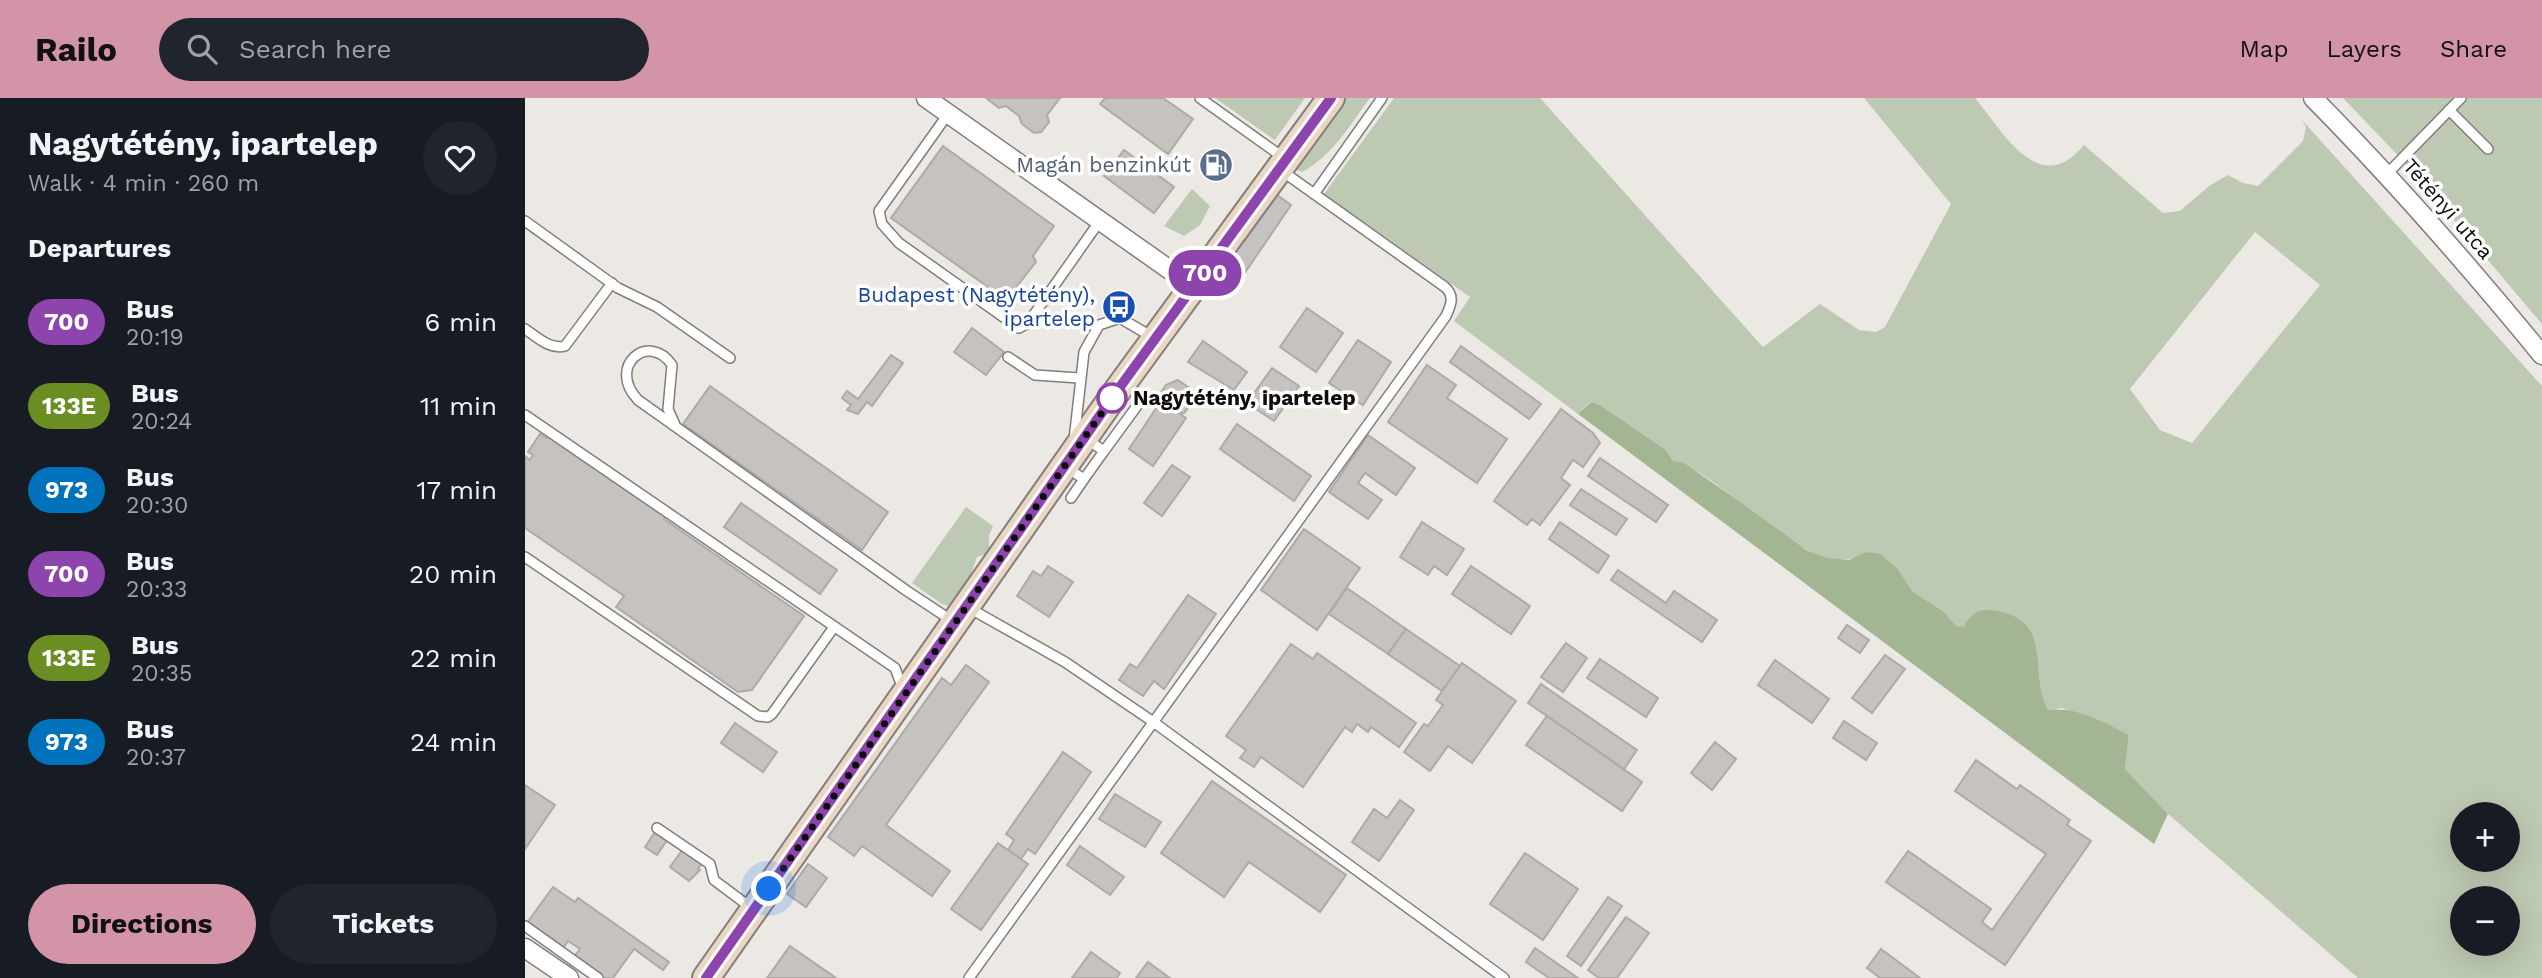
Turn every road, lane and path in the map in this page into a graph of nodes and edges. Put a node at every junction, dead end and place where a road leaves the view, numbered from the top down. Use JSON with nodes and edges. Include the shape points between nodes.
{"nodes":[{"id":1,"x":926,"y":98,"type":"edge"},
{"id":2,"x":1200,"y":98,"type":"edge"},
{"id":3,"x":1331,"y":98,"type":"edge"},
{"id":4,"x":1383,"y":98,"type":"edge"},
{"id":5,"x":2313,"y":98,"type":"edge"},
{"id":6,"x":2461,"y":98,"type":"edge"},
{"id":7,"x":2449,"y":110,"type":"junction"},
{"id":8,"x":948,"y":114,"type":"junction"},
{"id":9,"x":2489,"y":149,"type":"dead end"},
{"id":10,"x":1284,"y":165,"type":"junction"},
{"id":11,"x":2387,"y":174,"type":"junction"},
{"id":12,"x":1314,"y":194,"type":"junction"},
{"id":13,"x":525,"y":221,"type":"edge"},
{"id":14,"x":1099,"y":222,"type":"junction"},
{"id":15,"x":612,"y":283,"type":"junction"},
{"id":16,"x":1194,"y":287,"type":"junction"},
{"id":17,"x":525,"y":329,"type":"edge"},
{"id":18,"x":1155,"y":339,"type":"junction"},
{"id":19,"x":2542,"y":355,"type":"edge"},
{"id":20,"x":1008,"y":357,"type":"dead end"},
{"id":21,"x":730,"y":358,"type":"dead end"},
{"id":22,"x":1079,"y":378,"type":"junction"},
{"id":23,"x":1137,"y":406,"type":"dead end"},
{"id":24,"x":528,"y":417,"type":"edge"},
{"id":25,"x":676,"y":427,"type":"junction"},
{"id":26,"x":525,"y":428,"type":"edge"},
{"id":27,"x":1082,"y":458,"type":"junction"},
{"id":28,"x":1071,"y":498,"type":"dead end"},
{"id":29,"x":525,"y":557,"type":"edge"},
{"id":30,"x":961,"y":615,"type":"junction"},
{"id":31,"x":834,"y":627,"type":"junction"},
{"id":32,"x":929,"y":661,"type":"junction"},
{"id":33,"x":895,"y":668,"type":"junction"},
{"id":34,"x":901,"y":701,"type":"junction"},
{"id":35,"x":1152,"y":721,"type":"junction"},
{"id":36,"x":657,"y":828,"type":"dead end"},
{"id":37,"x":755,"y":910,"type":"junction"},
{"id":38,"x":525,"y":926,"type":"edge"},
{"id":39,"x":525,"y":948,"type":"edge"},
{"id":40,"x":569,"y":978,"type":"edge"},
{"id":41,"x":598,"y":978,"type":"edge"},
{"id":42,"x":706,"y":978,"type":"edge"},
{"id":43,"x":969,"y":978,"type":"edge"},
{"id":44,"x":1504,"y":978,"type":"edge"}],
"edges":[{"from":1,"to":8,"type":"street"},
{"from":2,"to":10,"type":"lane"},
{"from":3,"to":10,"type":"street"},
{"from":4,"to":12,"type":"lane"},
{"from":5,"to":11,"type":"street","name":"Tétényi utca"},
{"from":6,"to":7,"type":"lane"},
{"from":7,"to":9,"type":"lane"},
{"from":7,"to":11,"type":"lane"},
{"from":8,"to":14,"type":"street"},
{"from":8,"to":14,"type":"lane","via":[[879,211],[882,224],[920,260],[1019,328],[1028,323]]},
{"from":10,"to":12,"type":"lane"},
{"from":10,"to":16,"type":"street"},
{"from":11,"to":19,"type":"street","name":"Tétényi utca"},
{"from":12,"to":35,"type":"lane","via":[[1445,287],[1452,296],[1451,304]]},
{"from":13,"to":15,"type":"lane"},
{"from":14,"to":16,"type":"street"},
{"from":15,"to":17,"type":"lane","via":[[565,345],[550,345]]},
{"from":15,"to":21,"type":"lane","via":[[657,307]]},
{"from":16,"to":18,"type":"street"},
{"from":18,"to":22,"type":"lane","via":[[1120,318],[1104,322],[1084,352]]},
{"from":18,"to":27,"type":"street"},
{"from":20,"to":22,"type":"lane","via":[[1035,375]]},
{"from":22,"to":27,"type":"lane"},
{"from":23,"to":27,"type":"lane"},
{"from":24,"to":26,"type":"lane"},
{"from":24,"to":31,"type":"lane"},
{"from":25,"to":25,"type":"lane","via":[[630,391],[625,375],[637,353],[661,355],[672,365],[668,409]]},
{"from":25,"to":30,"type":"lane"},
{"from":27,"to":28,"type":"lane"},
{"from":27,"to":30,"type":"street"},
{"from":29,"to":31,"type":"lane","via":[[758,716],[772,714]]},
{"from":30,"to":32,"type":"street"},
{"from":30,"to":35,"type":"lane","via":[[1065,662]]},
{"from":31,"to":33,"type":"lane"},
{"from":32,"to":33,"type":"lane","via":[[918,668]]},
{"from":32,"to":34,"type":"street"},
{"from":33,"to":34,"type":"lane","via":[[903,690]]},
{"from":34,"to":37,"type":"street"},
{"from":35,"to":43,"type":"lane"},
{"from":35,"to":44,"type":"lane"},
{"from":36,"to":37,"type":"lane","via":[[710,864],[714,880]]},
{"from":37,"to":42,"type":"street"},
{"from":38,"to":41,"type":"lane"},
{"from":39,"to":40,"type":"street"}]}
